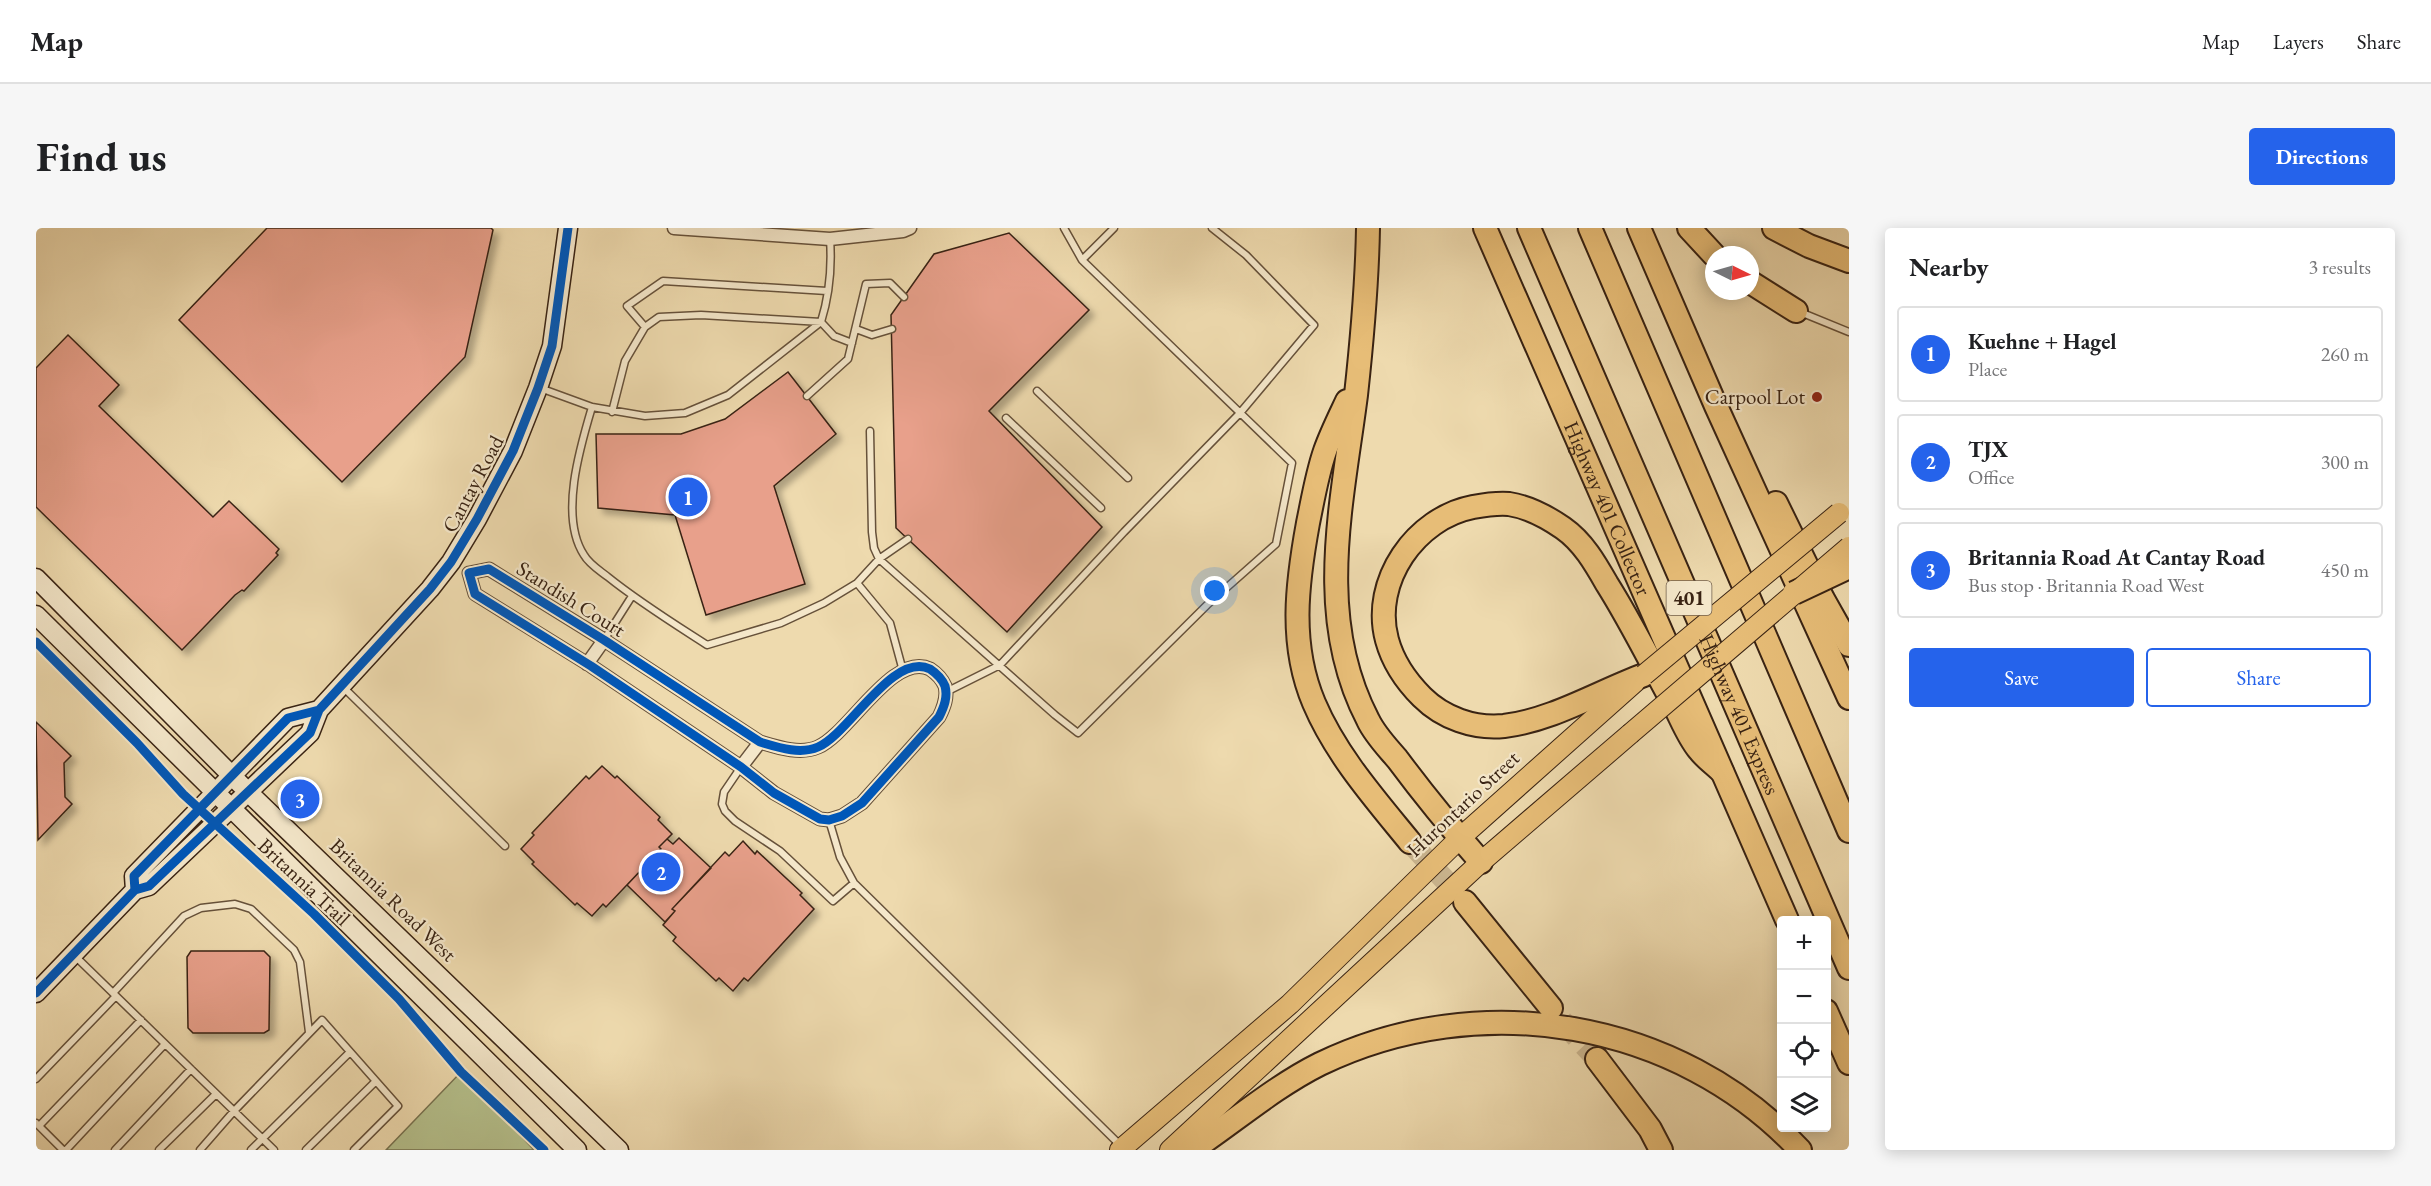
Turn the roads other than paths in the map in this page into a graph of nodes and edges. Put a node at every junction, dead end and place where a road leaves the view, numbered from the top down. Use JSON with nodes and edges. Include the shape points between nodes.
{"nodes":[{"id":1,"x":567,"y":228,"type":"edge"},
{"id":2,"x":675,"y":228,"type":"edge"},
{"id":3,"x":910,"y":228,"type":"edge"},
{"id":4,"x":1064,"y":228,"type":"edge"},
{"id":5,"x":1114,"y":228,"type":"edge"},
{"id":6,"x":1212,"y":228,"type":"edge"},
{"id":7,"x":1368,"y":228,"type":"edge"},
{"id":8,"x":1485,"y":228,"type":"edge"},
{"id":9,"x":1529,"y":228,"type":"edge"},
{"id":10,"x":1590,"y":228,"type":"edge"},
{"id":11,"x":1639,"y":228,"type":"edge"},
{"id":12,"x":1689,"y":228,"type":"edge"},
{"id":13,"x":1774,"y":228,"type":"edge"},
{"id":14,"x":692,"y":229,"type":"edge"},
{"id":15,"x":830,"y":238,"type":"junction"},
{"id":16,"x":1706,"y":246,"type":"edge"},
{"id":17,"x":1082,"y":260,"type":"junction"},
{"id":18,"x":1849,"y":261,"type":"edge"},
{"id":19,"x":1759,"y":288,"type":"edge"},
{"id":20,"x":827,"y":291,"type":"junction"},
{"id":21,"x":904,"y":297,"type":"dead end"},
{"id":22,"x":1796,"y":311,"type":"joint"},
{"id":23,"x":820,"y":322,"type":"junction"},
{"id":24,"x":645,"y":327,"type":"junction"},
{"id":25,"x":856,"y":329,"type":"junction"},
{"id":26,"x":891,"y":329,"type":"dead end"},
{"id":27,"x":1849,"y":332,"type":"edge"},
{"id":28,"x":852,"y":343,"type":"junction"},
{"id":29,"x":1358,"y":375,"type":"junction"},
{"id":30,"x":538,"y":388,"type":"junction"},
{"id":31,"x":1037,"y":391,"type":"dead end"},
{"id":32,"x":807,"y":396,"type":"dead end"},
{"id":33,"x":1716,"y":406,"type":"junction"},
{"id":34,"x":591,"y":407,"type":"junction"},
{"id":35,"x":612,"y":412,"type":"junction"},
{"id":36,"x":1240,"y":413,"type":"junction"},
{"id":37,"x":1006,"y":418,"type":"dead end"},
{"id":38,"x":870,"y":431,"type":"dead end"},
{"id":39,"x":1128,"y":478,"type":"dead end"},
{"id":40,"x":1101,"y":508,"type":"dead end"},
{"id":41,"x":1844,"y":510,"type":"edge"},
{"id":42,"x":908,"y":539,"type":"dead end"},
{"id":43,"x":1849,"y":547,"type":"edge"},
{"id":44,"x":879,"y":559,"type":"junction"},
{"id":45,"x":452,"y":562,"type":"junction"},
{"id":46,"x":1849,"y":567,"type":"edge"},
{"id":47,"x":469,"y":573,"type":"junction"},
{"id":48,"x":36,"y":578,"type":"edge"},
{"id":49,"x":857,"y":583,"type":"junction"},
{"id":50,"x":1794,"y":593,"type":"junction"},
{"id":51,"x":632,"y":596,"type":"junction"},
{"id":52,"x":36,"y":615,"type":"edge"},
{"id":53,"x":604,"y":640,"type":"junction"},
{"id":54,"x":1849,"y":645,"type":"edge"},
{"id":55,"x":587,"y":664,"type":"junction"},
{"id":56,"x":1000,"y":665,"type":"junction"},
{"id":57,"x":903,"y":671,"type":"junction"},
{"id":58,"x":1644,"y":675,"type":"joint"},
{"id":59,"x":341,"y":686,"type":"junction"},
{"id":60,"x":946,"y":692,"type":"junction"},
{"id":61,"x":1611,"y":694,"type":"junction"},
{"id":62,"x":1849,"y":698,"type":"edge"},
{"id":63,"x":319,"y":710,"type":"junction"},
{"id":64,"x":1805,"y":728,"type":"junction"},
{"id":65,"x":760,"y":742,"type":"junction"},
{"id":66,"x":741,"y":767,"type":"junction"},
{"id":67,"x":1722,"y":772,"type":"junction"},
{"id":68,"x":223,"y":783,"type":"junction"},
{"id":69,"x":240,"y":801,"type":"junction"},
{"id":70,"x":1849,"y":815,"type":"edge"},
{"id":71,"x":829,"y":820,"type":"junction"},
{"id":72,"x":1849,"y":831,"type":"edge"},
{"id":73,"x":1460,"y":838,"type":"junction"},
{"id":74,"x":1410,"y":842,"type":"tunnel mouth"},
{"id":75,"x":505,"y":846,"type":"dead end"},
{"id":76,"x":1481,"y":862,"type":"junction"},
{"id":77,"x":854,"y":883,"type":"junction"},
{"id":78,"x":135,"y":890,"type":"junction"},
{"id":79,"x":1465,"y":902,"type":"tunnel mouth"},
{"id":80,"x":1785,"y":916,"type":"edge"},
{"id":81,"x":73,"y":954,"type":"junction"},
{"id":82,"x":1849,"y":968,"type":"edge"},
{"id":83,"x":36,"y":993,"type":"edge"},
{"id":84,"x":114,"y":994,"type":"junction"},
{"id":85,"x":1551,"y":1008,"type":"tunnel mouth"},
{"id":86,"x":141,"y":1020,"type":"junction"},
{"id":87,"x":1831,"y":1020,"type":"edge"},
{"id":88,"x":309,"y":1032,"type":"junction"},
{"id":89,"x":164,"y":1045,"type":"junction"},
{"id":90,"x":350,"y":1052,"type":"junction"},
{"id":91,"x":1597,"y":1059,"type":"tunnel mouth"},
{"id":92,"x":1849,"y":1063,"type":"edge"},
{"id":93,"x":191,"y":1069,"type":"junction"},
{"id":94,"x":36,"y":1079,"type":"edge"},
{"id":95,"x":376,"y":1081,"type":"junction"},
{"id":96,"x":216,"y":1094,"type":"junction"},
{"id":97,"x":234,"y":1111,"type":"junction"},
{"id":98,"x":38,"y":1125,"type":"edge"},
{"id":99,"x":262,"y":1138,"type":"junction"},
{"id":100,"x":1122,"y":1149,"type":"edge"},
{"id":101,"x":65,"y":1150,"type":"edge"},
{"id":102,"x":115,"y":1150,"type":"edge"},
{"id":103,"x":159,"y":1150,"type":"edge"},
{"id":104,"x":200,"y":1150,"type":"edge"},
{"id":105,"x":251,"y":1150,"type":"edge"},
{"id":106,"x":274,"y":1150,"type":"edge"},
{"id":107,"x":306,"y":1150,"type":"edge"},
{"id":108,"x":354,"y":1150,"type":"edge"},
{"id":109,"x":577,"y":1150,"type":"edge"},
{"id":110,"x":619,"y":1150,"type":"edge"},
{"id":111,"x":1170,"y":1150,"type":"edge"},
{"id":112,"x":1192,"y":1150,"type":"edge"},
{"id":113,"x":1661,"y":1150,"type":"edge"},
{"id":114,"x":1800,"y":1150,"type":"edge"}],
"edges":[{"from":1,"to":30,"type":"main road","name":"Cantay Road","via":[[552,346]]},
{"from":2,"to":14,"type":"street"},
{"from":3,"to":15,"type":"street"},
{"from":4,"to":17,"type":"lane"},
{"from":5,"to":17,"type":"lane"},
{"from":6,"to":36,"type":"lane","via":[[1246,255],[1314,325]]},
{"from":7,"to":29,"type":"highway"},
{"from":8,"to":67,"type":"highway","name":"Highway 401 Collector","number":"401"},
{"from":9,"to":82,"type":"highway","name":"Highway 401 Express","number":"401"},
{"from":10,"to":64,"type":"highway","number":"401"},
{"from":11,"to":33,"type":"highway"},
{"from":12,"to":16,"type":"highway"},
{"from":13,"to":18,"type":"highway"},
{"from":14,"to":15,"type":"street"},
{"from":15,"to":20,"type":"lane"},
{"from":17,"to":36,"type":"lane"},
{"from":19,"to":22,"type":"highway"},
{"from":20,"to":23,"type":"lane"},
{"from":20,"to":24,"type":"lane","via":[[663,281],[627,306]]},
{"from":21,"to":25,"type":"lane","via":[[890,283],[866,284]]},
{"from":22,"to":27,"type":"lane"},
{"from":23,"to":24,"type":"lane","via":[[701,315],[660,317]]},
{"from":23,"to":28,"type":"lane","via":[[834,336]]},
{"from":23,"to":35,"type":"lane","via":[[721,398],[674,416]]},
{"from":24,"to":35,"type":"lane","via":[[624,361]]},
{"from":25,"to":26,"type":"lane","via":[[872,335]]},
{"from":25,"to":28,"type":"lane"},
{"from":28,"to":32,"type":"lane","via":[[848,359]]},
{"from":29,"to":73,"type":"highway","via":[[1338,526],[1335,580],[1340,638],[1351,682],[1368,722]]},
{"from":29,"to":74,"type":"highway","via":[[1325,453],[1311,508],[1300,567],[1296,615],[1299,649],[1325,725],[1366,789]]},
{"from":30,"to":34,"type":"lane"},
{"from":30,"to":45,"type":"main road","name":"Cantay Road","via":[[513,451]]},
{"from":31,"to":39,"type":"lane"},
{"from":33,"to":54,"type":"highway","via":[[1763,477]]},
{"from":33,"to":62,"type":"highway"},
{"from":34,"to":35,"type":"lane"},
{"from":34,"to":51,"type":"lane","via":[[574,470],[576,538],[589,562]]},
{"from":36,"to":56,"type":"lane"},
{"from":36,"to":56,"type":"lane","via":[[1292,463],[1276,544],[1207,605],[1078,733]]},
{"from":37,"to":40,"type":"lane"},
{"from":38,"to":44,"type":"lane","via":[[872,532]]},
{"from":41,"to":58,"type":"main road","bridge":true},
{"from":42,"to":44,"type":"lane"},
{"from":43,"to":50,"type":"main road","bridge":true},
{"from":44,"to":49,"type":"lane"},
{"from":44,"to":56,"type":"lane"},
{"from":45,"to":47,"type":"street"},
{"from":45,"to":59,"type":"main road","name":"Cantay Road"},
{"from":46,"to":50,"type":"highway","bridge":true},
{"from":47,"to":53,"type":"street","name":"Standish Court","via":[[489,569]]},
{"from":47,"to":55,"type":"street","via":[[475,594]]},
{"from":48,"to":68,"type":"main road","name":"Britannia Road West"},
{"from":49,"to":51,"type":"lane","via":[[781,623],[706,645]]},
{"from":49,"to":57,"type":"lane","via":[[890,623]]},
{"from":50,"to":76,"type":"main road","bridge":true},
{"from":51,"to":53,"type":"lane"},
{"from":52,"to":68,"type":"main road","name":"Britannia Road West"},
{"from":53,"to":55,"type":"street"},
{"from":53,"to":65,"type":"street","name":"Standish Court"},
{"from":55,"to":66,"type":"street"},
{"from":56,"to":60,"type":"lane"},
{"from":57,"to":60,"type":"street","via":[[927,668],[936,673]]},
{"from":57,"to":65,"type":"street","name":"Standish Court","via":[[820,746],[800,750]]},
{"from":58,"to":61,"type":"highway"},
{"from":59,"to":63,"type":"main road","name":"Cantay Road"},
{"from":59,"to":75,"type":"lane"},
{"from":60,"to":71,"type":"street","via":[[939,717],[876,788],[851,812]]},
{"from":61,"to":67,"type":"highway","via":[[1503,726],[1474,725],[1430,705],[1408,684],[1386,638],[1384,612],[1389,583],[1399,559],[1415,539],[1456,510],[1508,504],[1538,513],[1565,529],[1585,547],[1617,600],[1698,750]]},
{"from":61,"to":73,"type":"main road","name":"Hurontario Street"},
{"from":63,"to":68,"type":"main road","via":[[288,718]]},
{"from":63,"to":69,"type":"main road","name":"Cantay Road","via":[[310,733]]},
{"from":64,"to":70,"type":"highway"},
{"from":64,"to":72,"type":"highway","number":"401"},
{"from":65,"to":66,"type":"street"},
{"from":66,"to":71,"type":"street","via":[[797,808]]},
{"from":66,"to":77,"type":"lane","via":[[722,798],[728,816],[780,851],[833,901]]},
{"from":67,"to":80,"type":"highway","name":"Highway 401 Collector","number":"401"},
{"from":68,"to":69,"type":"main road","name":"Britannia Road West"},
{"from":68,"to":78,"type":"main road","via":[[134,876]]},
{"from":69,"to":78,"type":"main road","name":"Cantay Road","via":[[149,886]]},
{"from":69,"to":109,"type":"main road","name":"Britannia Road West"},
{"from":69,"to":110,"type":"main road","name":"Britannia Road West"},
{"from":71,"to":77,"type":"lane","via":[[840,857]]},
{"from":73,"to":76,"type":"highway"},
{"from":73,"to":100,"type":"main road","name":"Hurontario Street","via":[[1290,1004]]},
{"from":76,"to":111,"type":"main road"},
{"from":77,"to":100,"type":"lane"},
{"from":78,"to":81,"type":"main road"},
{"from":79,"to":85,"type":"highway"},
{"from":81,"to":83,"type":"main road"},
{"from":81,"to":84,"type":"lane"},
{"from":84,"to":86,"type":"lane"},
{"from":84,"to":88,"type":"lane","via":[[184,916],[201,908],[235,904],[251,909],[294,950],[300,962]]},
{"from":84,"to":94,"type":"lane"},
{"from":86,"to":89,"type":"lane"},
{"from":86,"to":98,"type":"lane"},
{"from":87,"to":92,"type":"highway"},
{"from":88,"to":90,"type":"lane","via":[[322,1020]]},
{"from":88,"to":97,"type":"lane"},
{"from":89,"to":93,"type":"lane"},
{"from":89,"to":101,"type":"lane"},
{"from":90,"to":95,"type":"lane"},
{"from":90,"to":99,"type":"lane"},
{"from":91,"to":113,"type":"highway","via":[[1650,1129]]},
{"from":93,"to":96,"type":"lane"},
{"from":93,"to":102,"type":"lane"},
{"from":95,"to":107,"type":"lane"},
{"from":95,"to":108,"type":"lane","via":[[398,1106]]},
{"from":96,"to":97,"type":"lane"},
{"from":96,"to":103,"type":"lane"},
{"from":97,"to":99,"type":"lane"},
{"from":97,"to":104,"type":"lane"},
{"from":98,"to":101,"type":"lane"},
{"from":99,"to":105,"type":"lane"},
{"from":99,"to":106,"type":"lane"},
{"from":112,"to":114,"type":"highway","via":[[1272,1093],[1348,1052],[1410,1032],[1498,1022],[1554,1024],[1592,1031],[1653,1051],[1738,1097]]}]}
